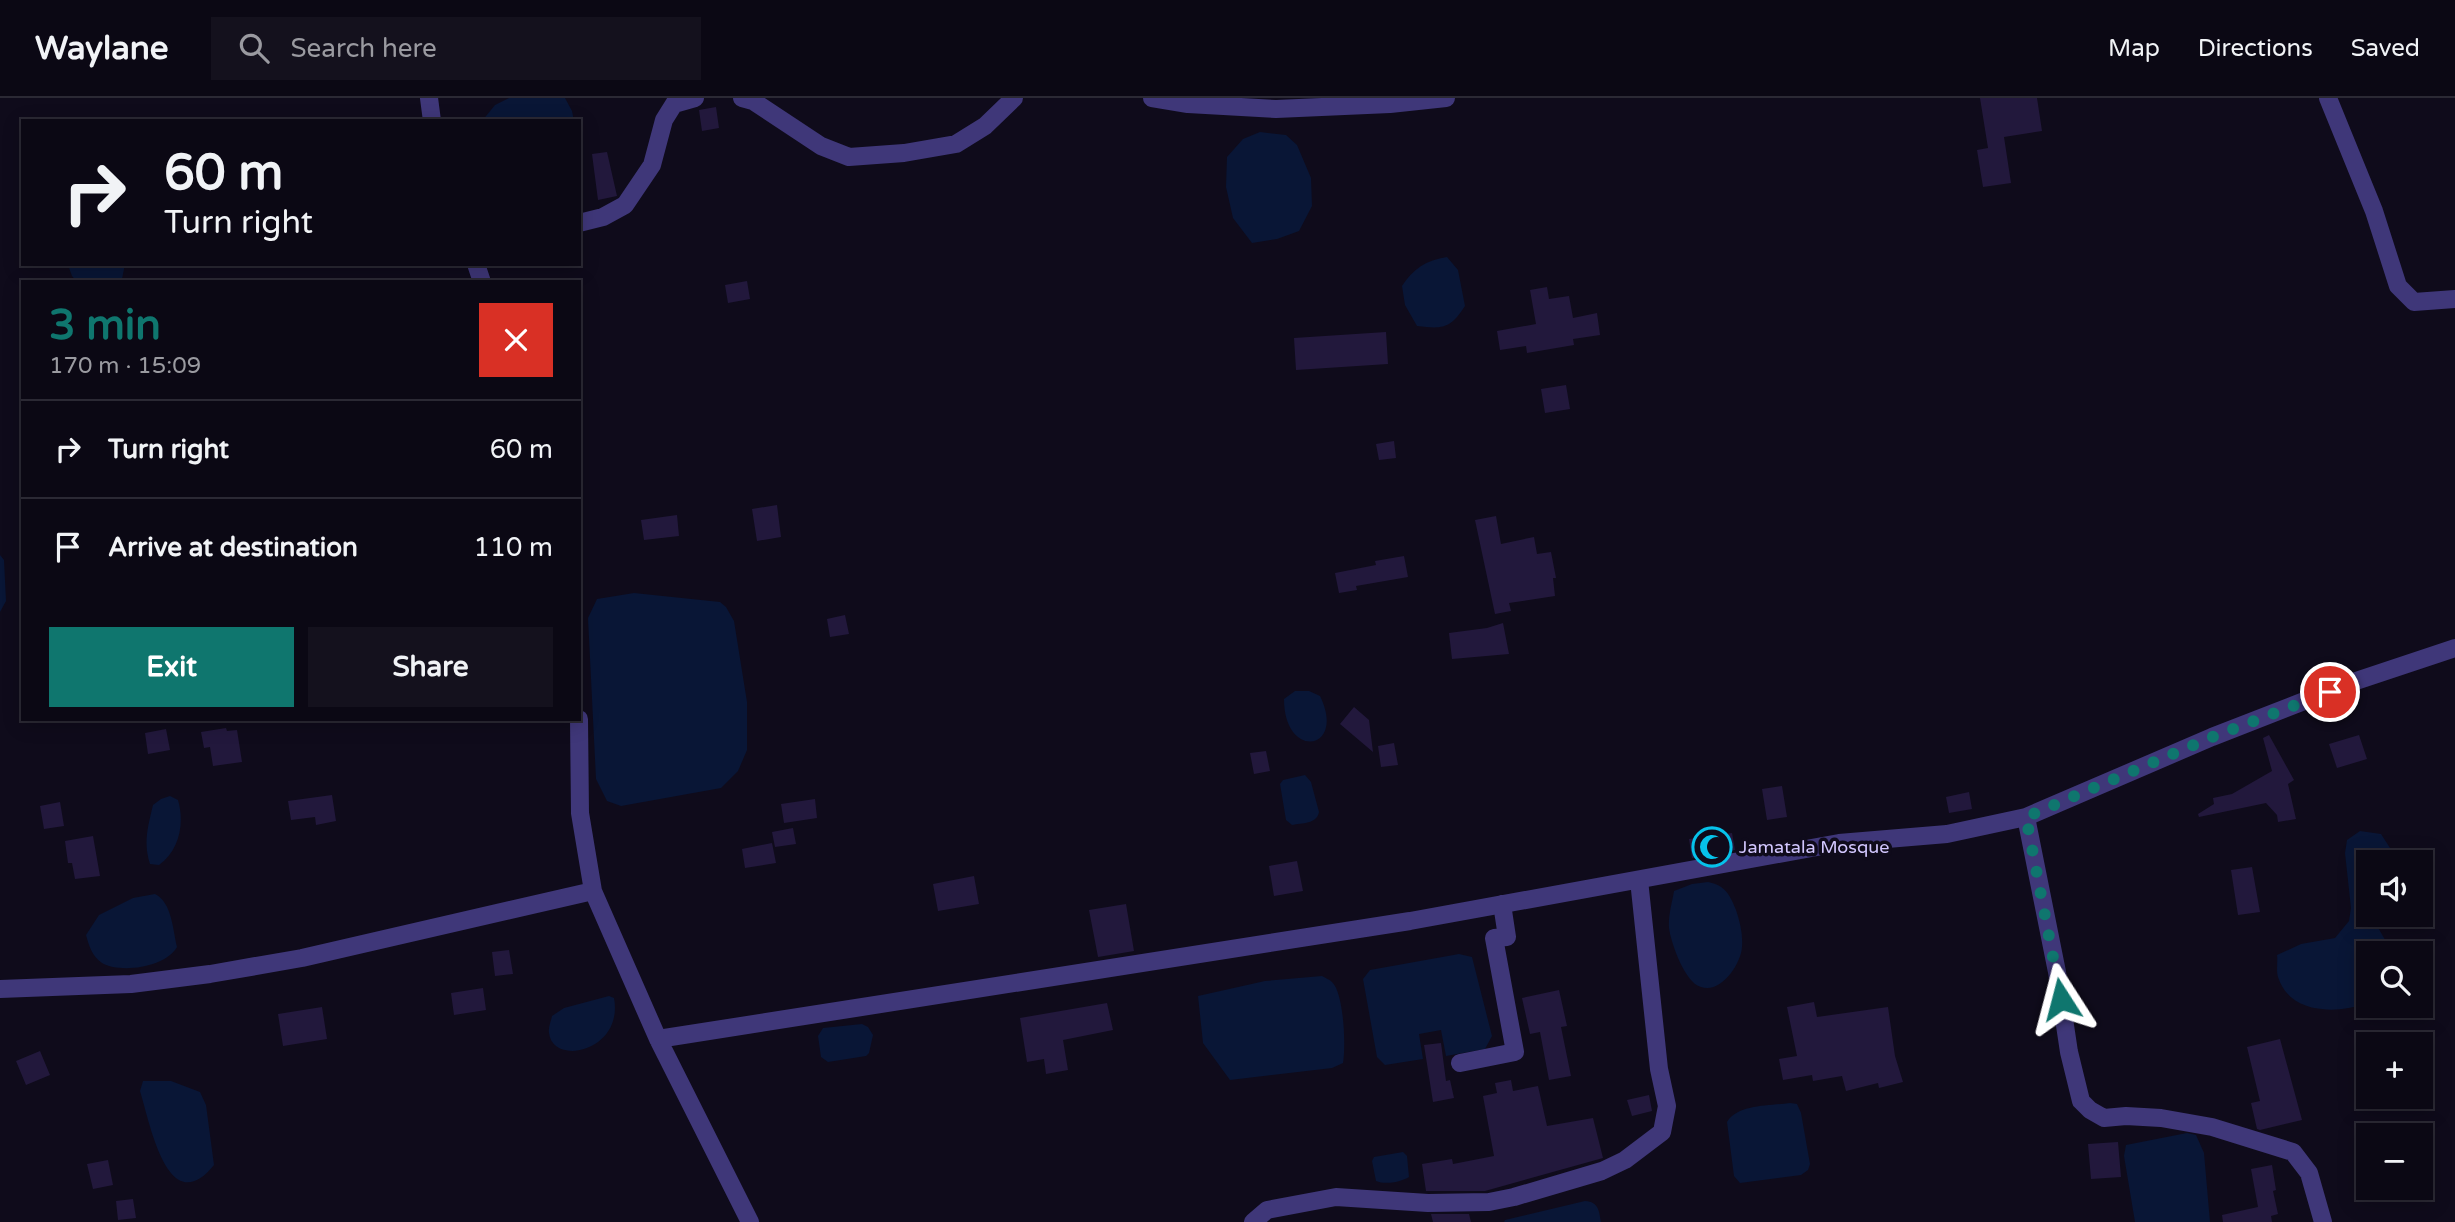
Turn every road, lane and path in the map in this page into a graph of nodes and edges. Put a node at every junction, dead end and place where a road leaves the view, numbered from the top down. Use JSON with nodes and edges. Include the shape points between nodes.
{"nodes":[{"id":1,"x":429,"y":98,"type":"edge"},
{"id":2,"x":695,"y":98,"type":"edge"},
{"id":3,"x":741,"y":98,"type":"edge"},
{"id":4,"x":1013,"y":98,"type":"edge"},
{"id":5,"x":1152,"y":98,"type":"edge"},
{"id":6,"x":1446,"y":98,"type":"edge"},
{"id":7,"x":2328,"y":98,"type":"edge"},
{"id":8,"x":432,"y":119,"type":"edge"},
{"id":9,"x":581,"y":222,"type":"edge"},
{"id":10,"x":2455,"y":299,"type":"edge"},
{"id":11,"x":2455,"y":648,"type":"edge"},
{"id":12,"x":579,"y":721,"type":"edge"},
{"id":13,"x":2026,"y":817,"type":"junction"},
{"id":14,"x":1639,"y":880,"type":"junction"},
{"id":15,"x":593,"y":891,"type":"junction"},
{"id":16,"x":1502,"y":904,"type":"junction"},
{"id":17,"x":0,"y":989,"type":"edge"},
{"id":18,"x":657,"y":1039,"type":"junction"},
{"id":19,"x":1460,"y":1063,"type":"dead end"},
{"id":20,"x":750,"y":1222,"type":"edge"},
{"id":21,"x":1253,"y":1222,"type":"edge"},
{"id":22,"x":2323,"y":1222,"type":"edge"}],
"edges":[{"from":1,"to":8,"type":"street"},
{"from":2,"to":9,"type":"street","via":[[674,104],[664,120],[652,165],[625,205]]},
{"from":3,"to":4,"type":"street","via":[[754,101],[821,146],[849,157],[956,144],[985,126]]},
{"from":5,"to":6,"type":"street","via":[[1276,109]]},
{"from":7,"to":10,"type":"street","via":[[2374,211],[2398,286],[2414,302]]},
{"from":11,"to":13,"type":"street","via":[[2212,737]]},
{"from":12,"to":15,"type":"street","via":[[580,813]]},
{"from":13,"to":14,"type":"street","via":[[1947,834],[1839,843]]},
{"from":13,"to":22,"type":"street","via":[[2081,1101],[2104,1118],[2161,1118],[2211,1127],[2293,1152],[2309,1173]]},
{"from":14,"to":16,"type":"street"},
{"from":14,"to":21,"type":"street","via":[[1667,1106],[1662,1132],[1602,1171],[1514,1197],[1428,1203],[1336,1197],[1267,1210]]},
{"from":15,"to":17,"type":"street","via":[[302,958],[210,974],[131,984]]},
{"from":15,"to":18,"type":"street"},
{"from":16,"to":18,"type":"street"},
{"from":16,"to":19,"type":"street","via":[[1507,937],[1494,938],[1515,1052]]},
{"from":18,"to":20,"type":"street"}]}
